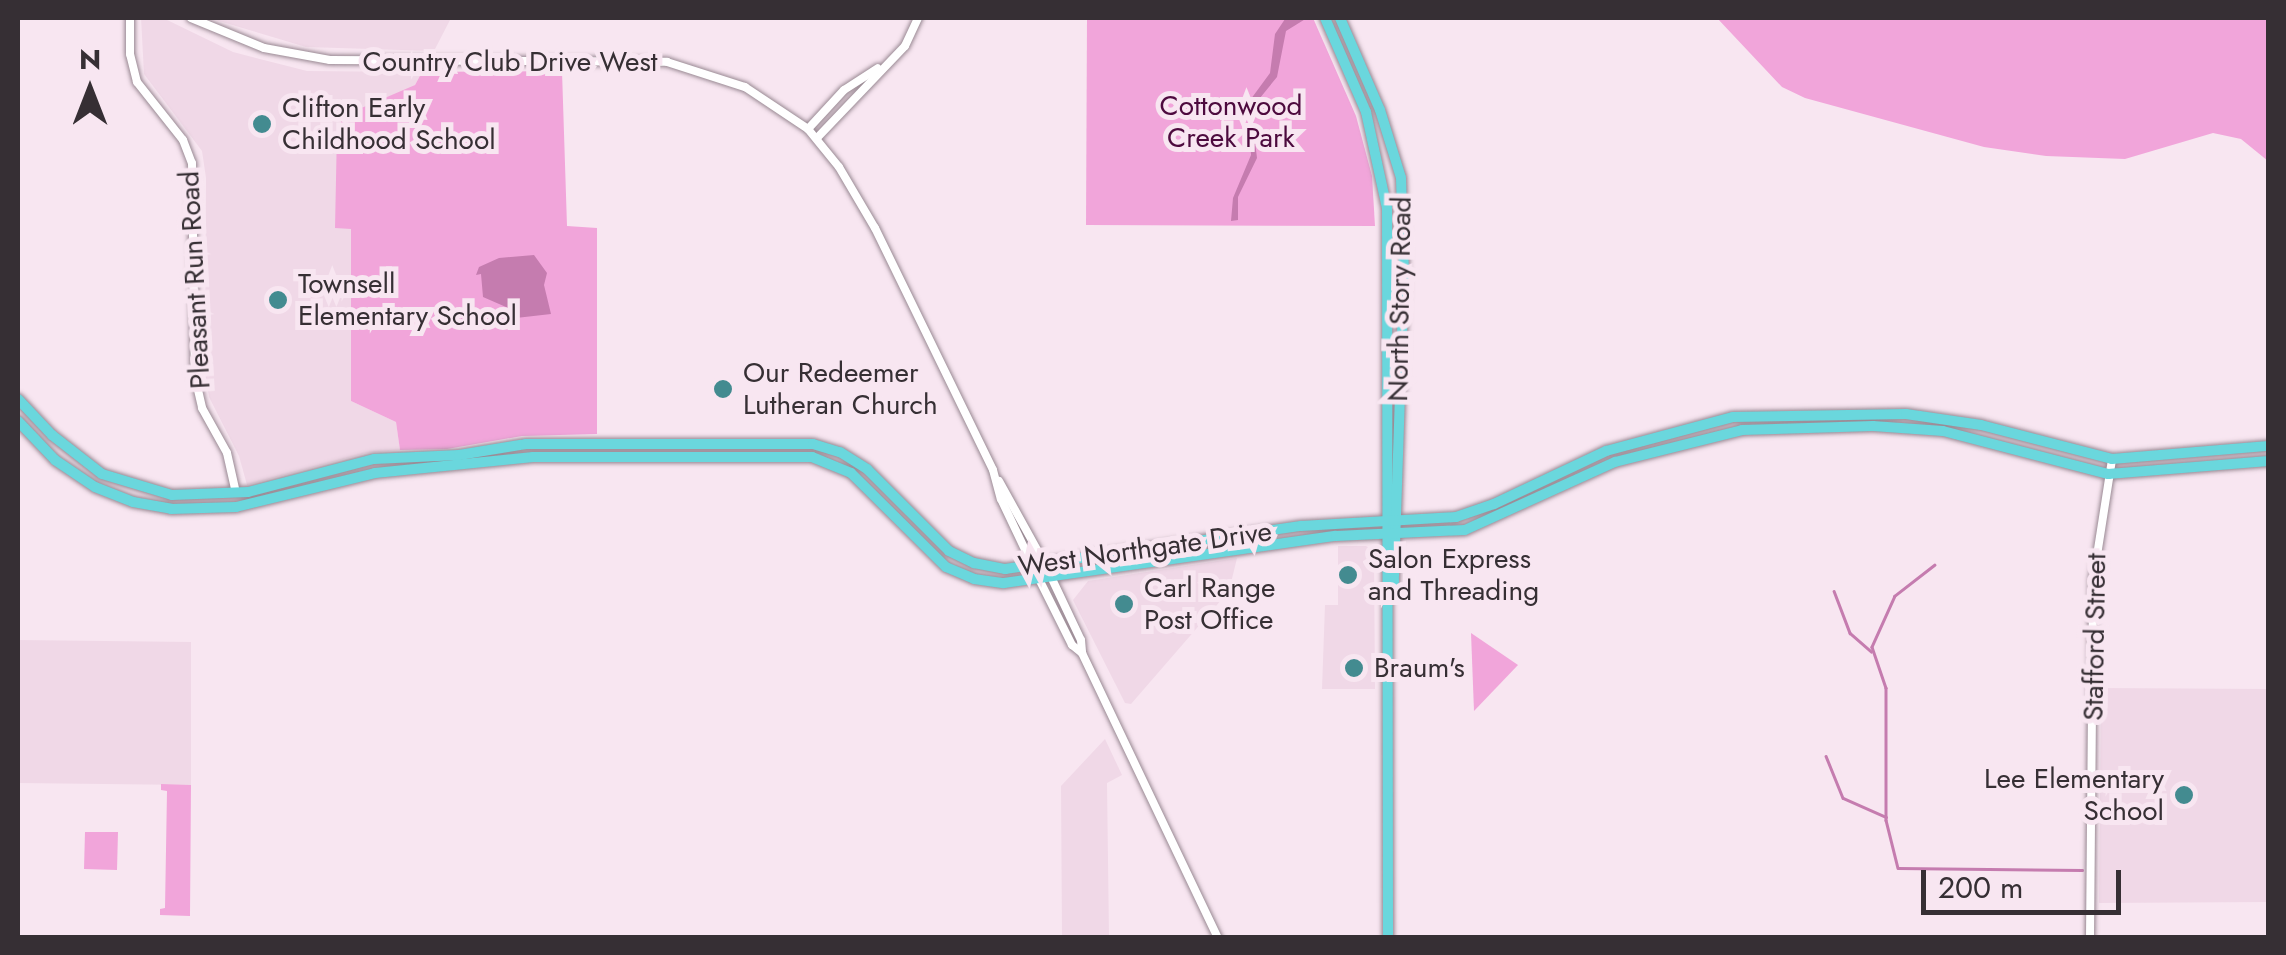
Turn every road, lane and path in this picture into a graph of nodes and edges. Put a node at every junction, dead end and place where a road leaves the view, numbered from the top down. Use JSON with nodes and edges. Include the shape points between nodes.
{"nodes":[{"id":1,"x":130,"y":18,"type":"edge"},
{"id":2,"x":191,"y":18,"type":"edge"},
{"id":3,"x":918,"y":18,"type":"edge"},
{"id":4,"x":1325,"y":18,"type":"edge"},
{"id":5,"x":1340,"y":18,"type":"edge"},
{"id":6,"x":1357,"y":56,"type":"junction"},
{"id":7,"x":1344,"y":62,"type":"junction"},
{"id":8,"x":882,"y":66,"type":"junction"},
{"id":9,"x":808,"y":130,"type":"junction"},
{"id":10,"x":816,"y":138,"type":"junction"},
{"id":11,"x":18,"y":399,"type":"edge"},
{"id":12,"x":34,"y":416,"type":"junction"},
{"id":13,"x":20,"y":424,"type":"edge"},
{"id":14,"x":783,"y":443,"type":"junction"},
{"id":15,"x":2268,"y":446,"type":"edge"},
{"id":16,"x":783,"y":456,"type":"junction"},
{"id":17,"x":2112,"y":459,"type":"junction"},
{"id":18,"x":2268,"y":461,"type":"edge"},
{"id":19,"x":2108,"y":474,"type":"junction"},
{"id":20,"x":138,"y":488,"type":"junction"},
{"id":21,"x":236,"y":493,"type":"junction"},
{"id":22,"x":133,"y":502,"type":"junction"},
{"id":23,"x":1390,"y":521,"type":"junction"},
{"id":24,"x":1390,"y":536,"type":"junction"},
{"id":25,"x":1217,"y":539,"type":"junction"},
{"id":26,"x":1218,"y":552,"type":"junction"},
{"id":27,"x":1039,"y":565,"type":"junction"},
{"id":28,"x":1045,"y":578,"type":"junction"},
{"id":29,"x":1218,"y":938,"type":"edge"},
{"id":30,"x":1388,"y":938,"type":"edge"},
{"id":31,"x":2090,"y":938,"type":"edge"}],
"edges":[{"from":1,"to":21,"type":"street","name":"Pleasant Run Road","via":[[137,82],[183,140],[192,163],[196,389],[227,453]]},
{"from":2,"to":9,"type":"street","name":"Country Club Drive West","via":[[264,48],[330,60],[666,62],[744,88]]},
{"from":3,"to":8,"type":"street","via":[[905,46]]},
{"from":4,"to":7,"type":"main road","name":"North Story Road"},
{"from":5,"to":6,"type":"main road","name":"North Story Road"},
{"from":6,"to":7,"type":"main road"},
{"from":6,"to":23,"type":"main road","name":"North Story Road","via":[[1401,178],[1404,274]]},
{"from":7,"to":23,"type":"main road","name":"North Story Road","via":[[1378,148],[1387,208]]},
{"from":8,"to":9,"type":"street","via":[[844,90]]},
{"from":8,"to":10,"type":"street"},
{"from":9,"to":10,"type":"street","name":"Country Club Drive West"},
{"from":10,"to":27,"type":"street","name":"Country Club Drive West","via":[[860,198]]},
{"from":11,"to":12,"type":"main road","name":"West Northgate Drive"},
{"from":12,"to":13,"type":"main road"},
{"from":12,"to":20,"type":"main road","name":"West Northgate Drive","via":[[102,474]]},
{"from":13,"to":22,"type":"main road","name":"West Northgate Drive","via":[[79,478]]},
{"from":14,"to":16,"type":"main road"},
{"from":14,"to":21,"type":"main road","name":"West Northgate Drive","via":[[526,444],[374,459]]},
{"from":14,"to":27,"type":"main road","name":"West Northgate Drive","via":[[850,456],[962,558],[996,568]]},
{"from":15,"to":17,"type":"main road","name":"West Northgate Drive"},
{"from":16,"to":22,"type":"main road","name":"West Northgate Drive","via":[[542,456],[376,473],[236,507],[171,509]]},
{"from":16,"to":28,"type":"main road","name":"West Northgate Drive","via":[[823,460],[851,473],[933,557],[959,574],[995,582]]},
{"from":17,"to":19,"type":"street","name":"Stafford Street"},
{"from":17,"to":23,"type":"main road","name":"West Northgate Drive","via":[[1981,425],[1906,414],[1733,417],[1606,451],[1456,516]]},
{"from":18,"to":19,"type":"main road","name":"West Northgate Drive"},
{"from":19,"to":24,"type":"main road","name":"West Northgate Drive","via":[[1943,431],[1742,430],[1614,462],[1465,530]]},
{"from":19,"to":31,"type":"street","name":"Stafford Street","via":[[2093,580]]},
{"from":20,"to":21,"type":"main road","name":"West Northgate Drive"},
{"from":20,"to":22,"type":"main road"},
{"from":23,"to":24,"type":"main road","name":"North Story Road"},
{"from":23,"to":25,"type":"main road","name":"West Northgate Drive"},
{"from":24,"to":26,"type":"main road","name":"West Northgate Drive","via":[[1336,536]]},
{"from":24,"to":30,"type":"main road","name":"North Story Road","via":[[1384,580]]},
{"from":25,"to":26,"type":"main road"},
{"from":25,"to":27,"type":"main road","name":"West Northgate Drive"},
{"from":26,"to":28,"type":"main road","name":"West Northgate Drive"},
{"from":27,"to":28,"type":"street","name":"Country Club Drive West"},
{"from":28,"to":29,"type":"street","name":"Country Club Drive West","via":[[1081,640]]}]}
